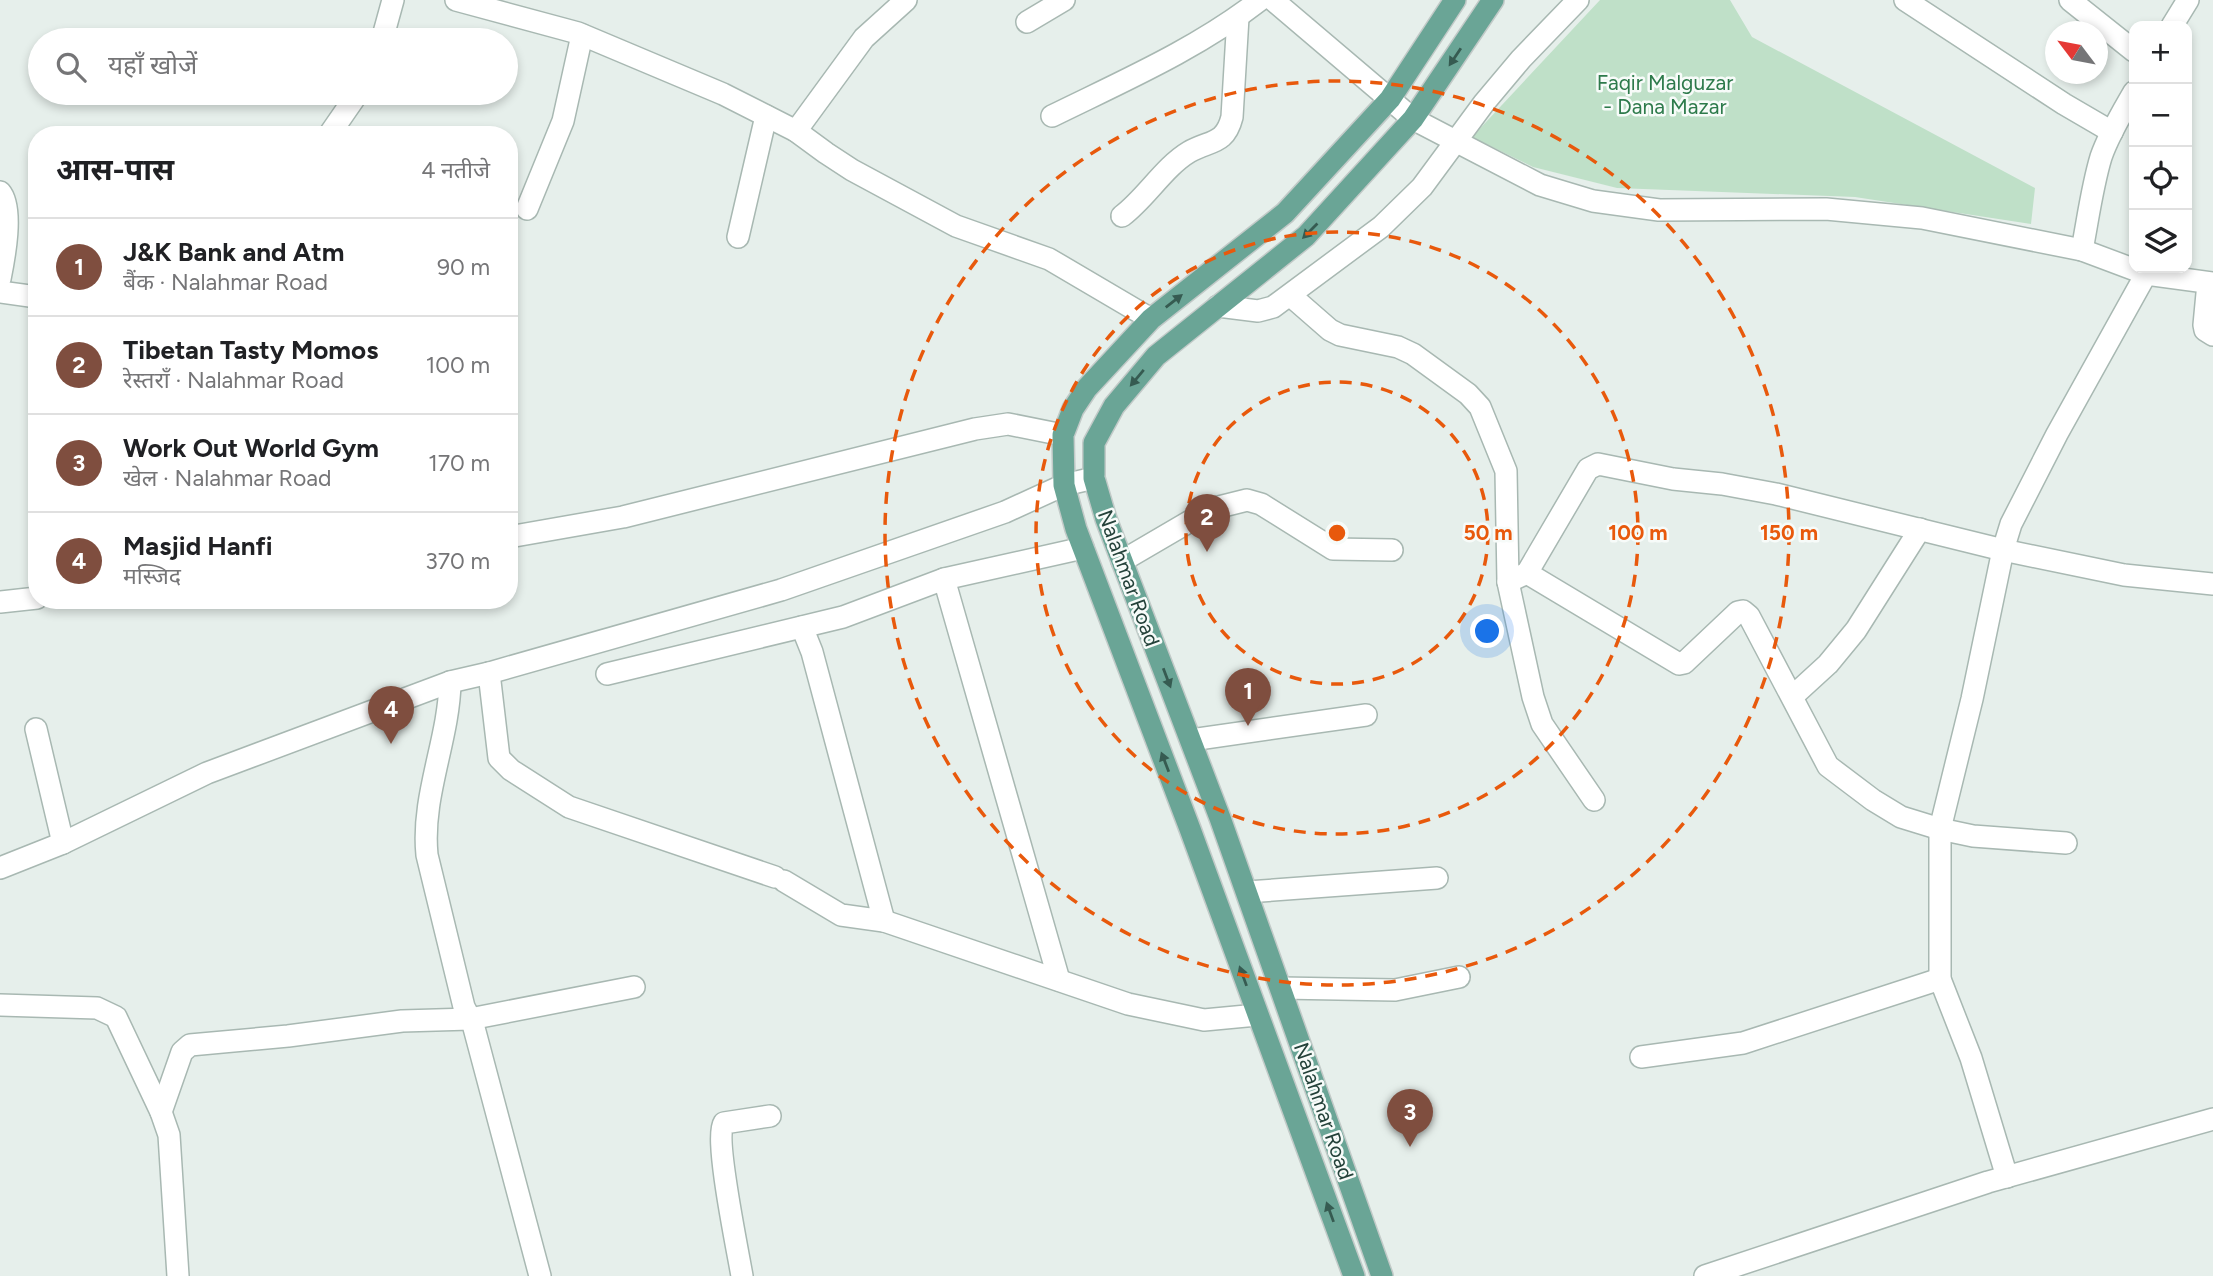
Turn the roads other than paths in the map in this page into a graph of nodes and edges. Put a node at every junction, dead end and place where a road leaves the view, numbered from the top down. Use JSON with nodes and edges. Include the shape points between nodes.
{"nodes":[{"id":1,"x":393,"y":0,"type":"edge"},
{"id":2,"x":456,"y":0,"type":"edge"},
{"id":3,"x":906,"y":0,"type":"edge"},
{"id":4,"x":1064,"y":0,"type":"edge"},
{"id":5,"x":1260,"y":0,"type":"edge"},
{"id":6,"x":1273,"y":0,"type":"edge"},
{"id":7,"x":1455,"y":0,"type":"edge"},
{"id":8,"x":1493,"y":0,"type":"edge"},
{"id":9,"x":1578,"y":0,"type":"edge"},
{"id":10,"x":2070,"y":0,"type":"edge"},
{"id":11,"x":2188,"y":0,"type":"edge"},
{"id":12,"x":1908,"y":1,"type":"edge"},
{"id":13,"x":1238,"y":17,"type":"junction"},
{"id":14,"x":2175,"y":21,"type":"edge"},
{"id":15,"x":1027,"y":22,"type":"dead end"},
{"id":16,"x":385,"y":28,"type":"edge"},
{"id":17,"x":582,"y":35,"type":"junction"},
{"id":18,"x":2129,"y":47,"type":"edge"},
{"id":19,"x":1390,"y":99,"type":"junction"},
{"id":20,"x":2129,"y":101,"type":"edge"},
{"id":21,"x":350,"y":105,"type":"edge"},
{"id":22,"x":766,"y":116,"type":"junction"},
{"id":23,"x":1052,"y":116,"type":"dead end"},
{"id":24,"x":1413,"y":119,"type":"junction"},
{"id":25,"x":335,"y":126,"type":"edge"},
{"id":26,"x":796,"y":131,"type":"junction"},
{"id":27,"x":2112,"y":132,"type":"junction"},
{"id":28,"x":1454,"y":142,"type":"junction"},
{"id":29,"x":0,"y":192,"type":"edge"},
{"id":30,"x":527,"y":209,"type":"dead end"},
{"id":31,"x":1122,"y":216,"type":"dead end"},
{"id":32,"x":738,"y":237,"type":"dead end"},
{"id":33,"x":2082,"y":250,"type":"junction"},
{"id":34,"x":2146,"y":274,"type":"junction"},
{"id":35,"x":0,"y":279,"type":"edge"},
{"id":36,"x":2211,"y":283,"type":"edge"},
{"id":37,"x":0,"y":292,"type":"edge"},
{"id":38,"x":28,"y":296,"type":"edge"},
{"id":39,"x":1291,"y":296,"type":"junction"},
{"id":40,"x":1218,"y":306,"type":"junction"},
{"id":41,"x":1151,"y":319,"type":"junction"},
{"id":42,"x":2213,"y":335,"type":"edge"},
{"id":43,"x":1063,"y":435,"type":"junction"},
{"id":44,"x":1094,"y":478,"type":"junction"},
{"id":45,"x":1064,"y":485,"type":"junction"},
{"id":46,"x":1920,"y":529,"type":"junction"},
{"id":47,"x":518,"y":535,"type":"edge"},
{"id":48,"x":1083,"y":548,"type":"junction"},
{"id":49,"x":1392,"y":550,"type":"dead end"},
{"id":50,"x":2003,"y":550,"type":"junction"},
{"id":51,"x":1122,"y":561,"type":"junction"},
{"id":52,"x":1517,"y":577,"type":"junction"},
{"id":53,"x":944,"y":579,"type":"junction"},
{"id":54,"x":2213,"y":584,"type":"edge"},
{"id":55,"x":28,"y":599,"type":"edge"},
{"id":56,"x":0,"y":602,"type":"edge"},
{"id":57,"x":803,"y":626,"type":"junction"},
{"id":58,"x":489,"y":673,"type":"junction"},
{"id":59,"x":607,"y":674,"type":"dead end"},
{"id":60,"x":450,"y":682,"type":"junction"},
{"id":61,"x":1793,"y":696,"type":"junction"},
{"id":62,"x":1366,"y":715,"type":"dead end"},
{"id":63,"x":36,"y":729,"type":"dead end"},
{"id":64,"x":1191,"y":740,"type":"junction"},
{"id":65,"x":1594,"y":800,"type":"dead end"},
{"id":66,"x":1940,"y":829,"type":"junction"},
{"id":67,"x":63,"y":842,"type":"junction"},
{"id":68,"x":2066,"y":843,"type":"dead end"},
{"id":69,"x":0,"y":868,"type":"edge"},
{"id":70,"x":1437,"y":878,"type":"dead end"},
{"id":71,"x":1247,"y":892,"type":"junction"},
{"id":72,"x":884,"y":921,"type":"junction"},
{"id":73,"x":1459,"y":977,"type":"dead end"},
{"id":74,"x":1940,"y":979,"type":"junction"},
{"id":75,"x":1059,"y":980,"type":"junction"},
{"id":76,"x":634,"y":987,"type":"dead end"},
{"id":77,"x":1281,"y":988,"type":"junction"},
{"id":78,"x":0,"y":1004,"type":"edge"},
{"id":79,"x":1257,"y":1015,"type":"junction"},
{"id":80,"x":470,"y":1019,"type":"junction"},
{"id":81,"x":1641,"y":1057,"type":"dead end"},
{"id":82,"x":161,"y":1112,"type":"junction"},
{"id":83,"x":771,"y":1116,"type":"dead end"},
{"id":84,"x":2213,"y":1119,"type":"edge"},
{"id":85,"x":2007,"y":1177,"type":"junction"},
{"id":86,"x":178,"y":1276,"type":"edge"},
{"id":87,"x":540,"y":1276,"type":"edge"},
{"id":88,"x":743,"y":1276,"type":"edge"},
{"id":89,"x":1354,"y":1276,"type":"edge"},
{"id":90,"x":1382,"y":1276,"type":"edge"},
{"id":91,"x":1704,"y":1276,"type":"edge"}],
"edges":[{"from":1,"to":16,"type":"street"},
{"from":2,"to":17,"type":"street"},
{"from":3,"to":26,"type":"street","via":[[864,38]]},
{"from":4,"to":15,"type":"street"},
{"from":5,"to":13,"type":"street"},
{"from":6,"to":19,"type":"street"},
{"from":7,"to":19,"type":"main road","name":"Nalahmar Road"},
{"from":8,"to":24,"type":"main road","name":"Nalahmar Road","one_way":true},
{"from":9,"to":28,"type":"street","via":[[1521,59]]},
{"from":10,"to":18,"type":"street"},
{"from":11,"to":14,"type":"street"},
{"from":12,"to":27,"type":"street"},
{"from":13,"to":23,"type":"street","via":[[1175,55]]},
{"from":13,"to":31,"type":"street","via":[[1229,131],[1188,152]]},
{"from":17,"to":22,"type":"street"},
{"from":17,"to":30,"type":"street","via":[[563,121]]},
{"from":19,"to":24,"type":"street"},
{"from":41,"to":19,"type":"main road","name":"Nalahmar Road","one_way":true,"via":[[1285,213]]},
{"from":20,"to":27,"type":"street"},
{"from":21,"to":25,"type":"street"},
{"from":22,"to":26,"type":"street"},
{"from":22,"to":32,"type":"street"},
{"from":24,"to":28,"type":"street"},
{"from":24,"to":40,"type":"main road","name":"Nalahmar Road","one_way":true,"via":[[1306,236]]},
{"from":26,"to":41,"type":"street","via":[[852,170],[956,226],[1049,259]]},
{"from":27,"to":33,"type":"street","via":[[2092,192]]},
{"from":28,"to":33,"type":"street","via":[[1540,185],[1593,201],[1659,210],[1826,209],[1922,218]]},
{"from":28,"to":39,"type":"street","via":[[1422,187],[1381,227]]},
{"from":29,"to":35,"type":"street","via":[[7,203]]},
{"from":33,"to":34,"type":"street"},
{"from":34,"to":36,"type":"street"},
{"from":34,"to":50,"type":"street","via":[[2029,487]]},
{"from":36,"to":42,"type":"street","via":[[2204,325]]},
{"from":37,"to":38,"type":"street"},
{"from":39,"to":40,"type":"street","via":[[1258,311]]},
{"from":39,"to":52,"type":"street","via":[[1329,330],[1413,354],[1480,407],[1506,471]]},
{"from":40,"to":44,"type":"main road","name":"Nalahmar Road","one_way":true,"via":[[1156,356],[1114,406],[1094,443]]},
{"from":41,"to":43,"type":"main road","name":"Nalahmar Road","via":[[1087,388]]},
{"from":43,"to":45,"type":"main road","name":"Nalahmar Road"},
{"from":43,"to":47,"type":"street","via":[[1008,424],[975,429],[623,517]]},
{"from":44,"to":45,"type":"street"},
{"from":44,"to":51,"type":"main road","name":"Nalahmar Road"},
{"from":45,"to":48,"type":"main road","name":"Nalahmar Road"},
{"from":45,"to":58,"type":"street","via":[[1005,512],[781,590]]},
{"from":46,"to":50,"type":"street"},
{"from":46,"to":52,"type":"street","via":[[1763,492],[1598,464],[1588,468]]},
{"from":46,"to":61,"type":"street","via":[[1856,630]]},
{"from":48,"to":53,"type":"street"},
{"from":79,"to":48,"type":"main road","name":"Nalahmar Road","one_way":true},
{"from":49,"to":51,"type":"street","via":[[1333,549],[1247,500],[1211,509]]},
{"from":50,"to":54,"type":"street","via":[[2124,575]]},
{"from":50,"to":66,"type":"street"},
{"from":51,"to":64,"type":"main road","name":"Nalahmar Road","one_way":true},
{"from":52,"to":61,"type":"street","via":[[1679,664],[1743,611]]},
{"from":52,"to":65,"type":"street","via":[[1533,697],[1542,724]]},
{"from":53,"to":57,"type":"street","via":[[843,617]]},
{"from":53,"to":75,"type":"street"},
{"from":55,"to":56,"type":"street"},
{"from":57,"to":59,"type":"street"},
{"from":57,"to":72,"type":"street"},
{"from":58,"to":60,"type":"street"},
{"from":58,"to":72,"type":"street","via":[[499,758],[569,807],[780,879],[841,915]]},
{"from":60,"to":67,"type":"street","via":[[207,773]]},
{"from":60,"to":80,"type":"street","via":[[424,833]]},
{"from":61,"to":66,"type":"street","via":[[1835,773],[1901,817]]},
{"from":62,"to":64,"type":"street"},
{"from":63,"to":67,"type":"street"},
{"from":64,"to":71,"type":"main road","name":"Nalahmar Road"},
{"from":66,"to":68,"type":"street"},
{"from":66,"to":74,"type":"street"},
{"from":67,"to":69,"type":"street"},
{"from":70,"to":71,"type":"street"},
{"from":71,"to":77,"type":"main road","name":"Nalahmar Road"},
{"from":72,"to":75,"type":"street"},
{"from":73,"to":77,"type":"street","via":[[1395,990]]},
{"from":74,"to":81,"type":"street","via":[[1743,1044]]},
{"from":74,"to":85,"type":"street","via":[[1971,1058]]},
{"from":75,"to":79,"type":"street","via":[[1128,1004],[1204,1020]]},
{"from":76,"to":80,"type":"street"},
{"from":77,"to":90,"type":"main road","name":"Nalahmar Road"},
{"from":78,"to":82,"type":"street","via":[[97,1008],[116,1017]]},
{"from":89,"to":79,"type":"main road","name":"Nalahmar Road","one_way":true},
{"from":80,"to":82,"type":"street","via":[[402,1021],[190,1045],[182,1052]]},
{"from":80,"to":87,"type":"street"},
{"from":82,"to":86,"type":"street","via":[[169,1135]]},
{"from":83,"to":88,"type":"street","via":[[724,1124],[721,1130]]},
{"from":84,"to":85,"type":"street"},
{"from":85,"to":91,"type":"street"}]}
